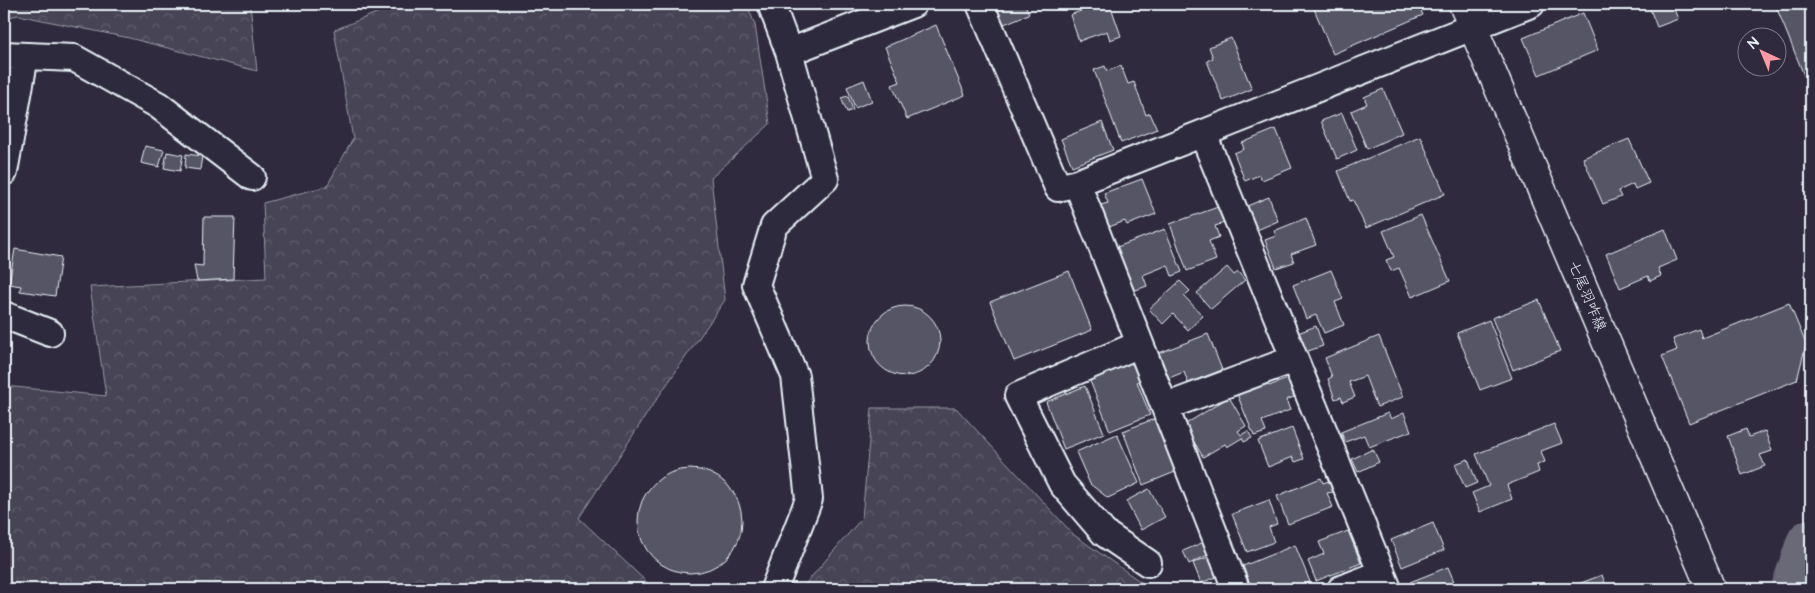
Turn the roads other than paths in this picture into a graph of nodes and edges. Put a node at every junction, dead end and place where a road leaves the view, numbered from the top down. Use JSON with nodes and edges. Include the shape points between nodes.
{"nodes":[{"id":1,"x":772,"y":4,"type":"edge"},
{"id":2,"x":913,"y":4,"type":"edge"},
{"id":3,"x":980,"y":4,"type":"edge"},
{"id":4,"x":1530,"y":4,"type":"edge"},
{"id":5,"x":888,"y":8,"type":"edge"},
{"id":6,"x":1468,"y":15,"type":"edge"},
{"id":7,"x":789,"y":52,"type":"junction"},
{"id":8,"x":14,"y":56,"type":"edge"},
{"id":9,"x":1203,"y":134,"type":"junction"},
{"id":10,"x":4,"y":172,"type":"edge"},
{"id":11,"x":252,"y":176,"type":"dead end"},
{"id":12,"x":1077,"y":183,"type":"junction"},
{"id":13,"x":4,"y":315,"type":"edge"},
{"id":14,"x":50,"y":333,"type":"dead end"},
{"id":15,"x":1140,"y":344,"type":"junction"},
{"id":16,"x":1294,"y":359,"type":"junction"},
{"id":17,"x":1165,"y":407,"type":"junction"},
{"id":18,"x":1148,"y":563,"type":"dead end"},
{"id":19,"x":1385,"y":581,"type":"edge"},
{"id":20,"x":774,"y":589,"type":"edge"},
{"id":21,"x":1236,"y":589,"type":"edge"},
{"id":22,"x":1341,"y":589,"type":"edge"},
{"id":23,"x":1711,"y":589,"type":"edge"}],
"edges":[{"from":1,"to":7,"type":"street"},
{"from":2,"to":5,"type":"street"},
{"from":3,"to":12,"type":"street","via":[[1058,188]]},
{"from":4,"to":6,"type":"street"},
{"from":5,"to":7,"type":"street"},
{"from":6,"to":9,"type":"street"},
{"from":6,"to":23,"type":"main road","name":"七尾羽咋線"},
{"from":7,"to":20,"type":"street","via":[[825,179],[774,226],[756,285],[795,376],[809,499]]},
{"from":8,"to":10,"type":"street"},
{"from":8,"to":11,"type":"street","via":[[74,58],[158,105]]},
{"from":9,"to":12,"type":"street"},
{"from":9,"to":16,"type":"street"},
{"from":12,"to":15,"type":"street"},
{"from":13,"to":14,"type":"street"},
{"from":15,"to":17,"type":"street"},
{"from":15,"to":18,"type":"street","via":[[1018,396],[1062,484],[1104,533]]},
{"from":16,"to":17,"type":"street"},
{"from":16,"to":19,"type":"street"},
{"from":17,"to":21,"type":"street"},
{"from":19,"to":22,"type":"street"}]}
